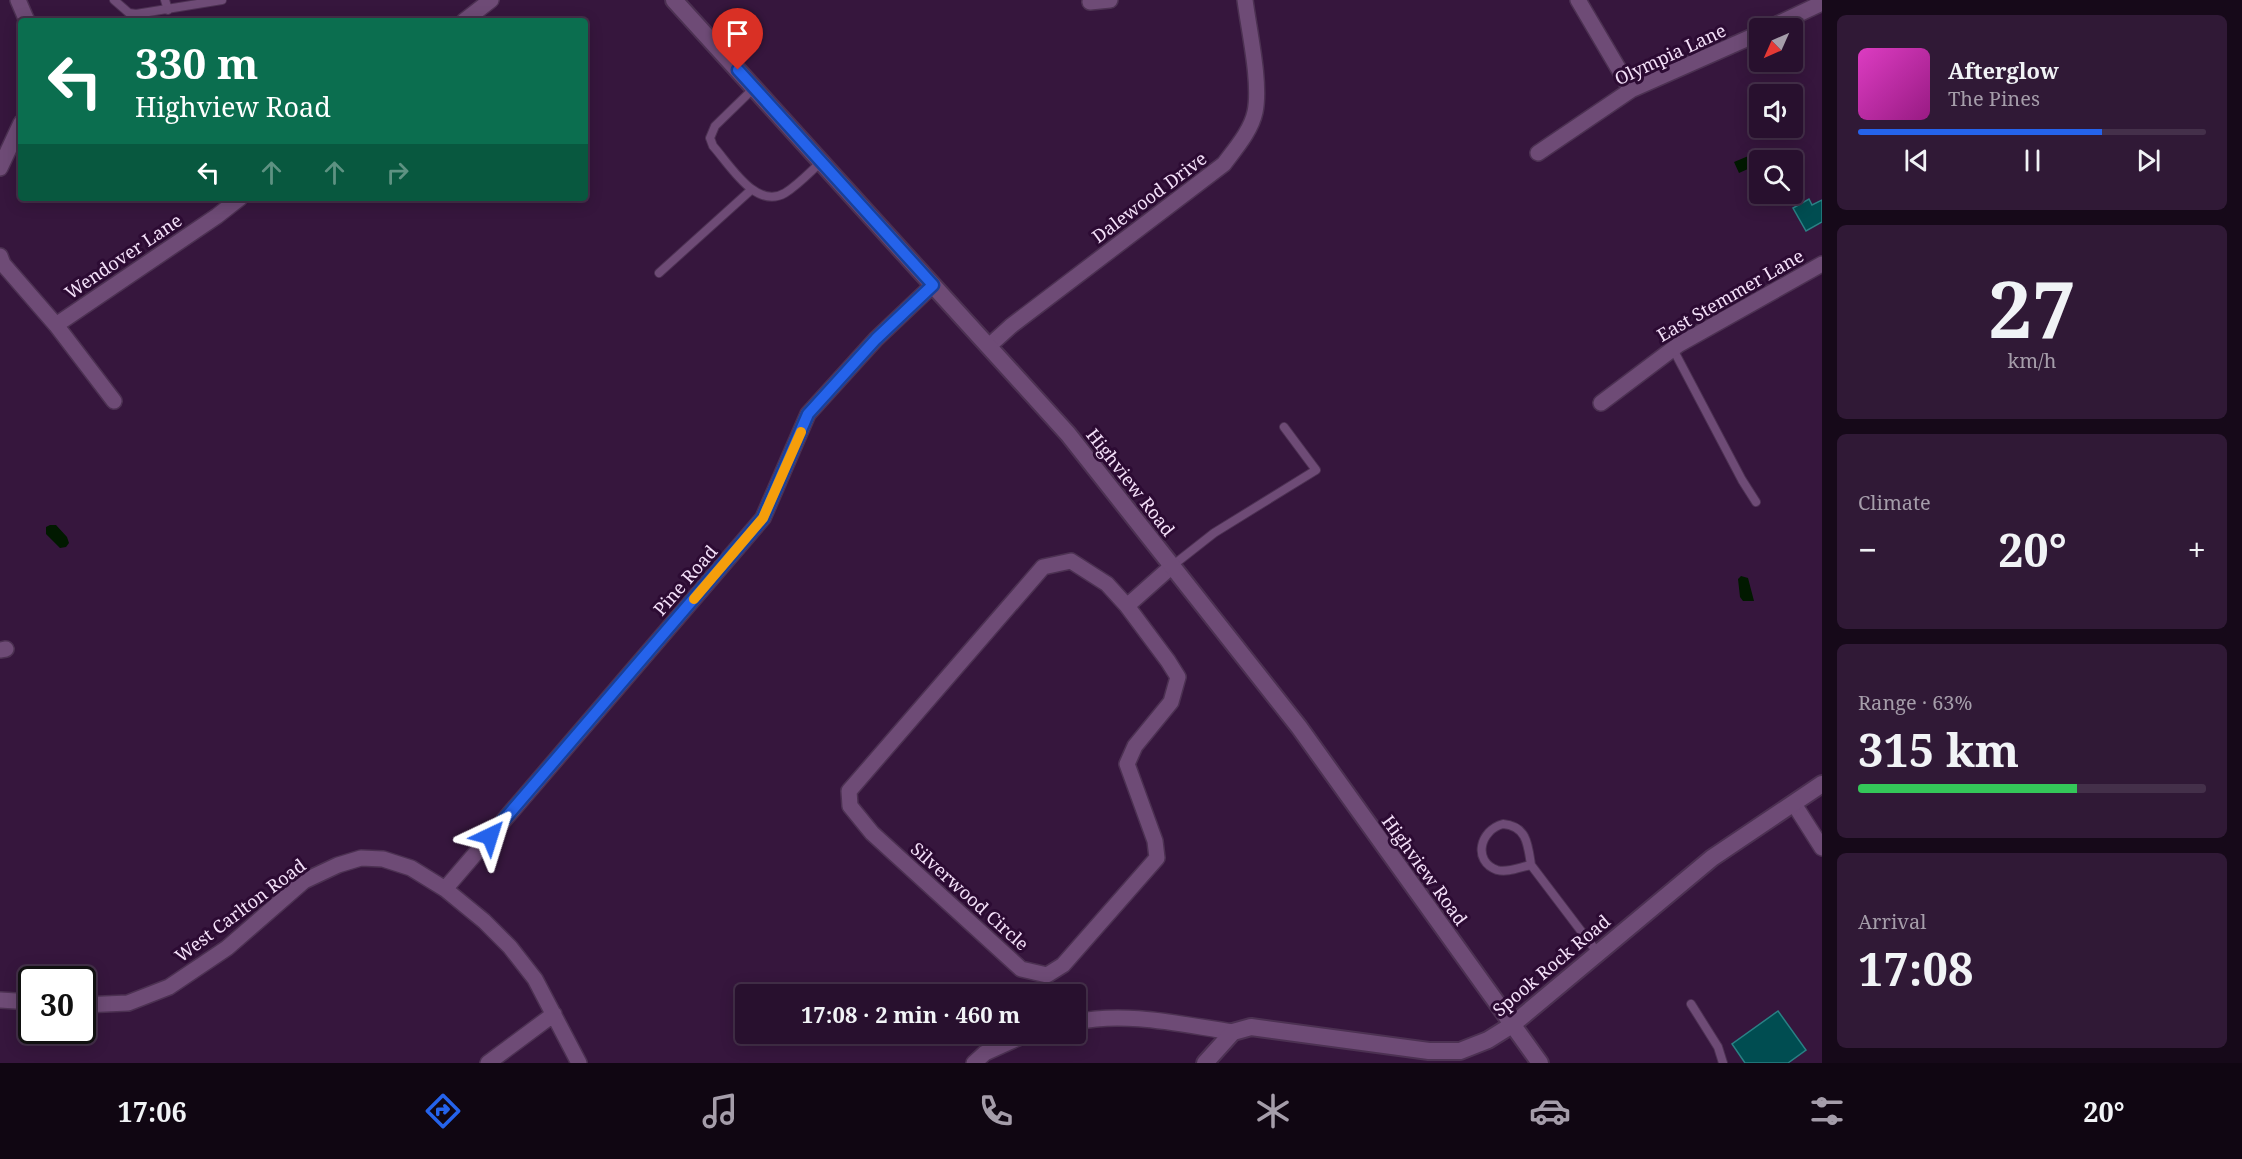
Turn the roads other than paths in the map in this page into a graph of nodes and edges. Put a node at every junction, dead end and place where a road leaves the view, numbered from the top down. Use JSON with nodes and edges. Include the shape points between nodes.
{"nodes":[{"id":1,"x":114,"y":0,"type":"edge"},
{"id":2,"x":165,"y":0,"type":"edge"},
{"id":3,"x":222,"y":0,"type":"edge"},
{"id":4,"x":491,"y":0,"type":"edge"},
{"id":5,"x":674,"y":0,"type":"edge"},
{"id":6,"x":1110,"y":0,"type":"edge"},
{"id":7,"x":1245,"y":0,"type":"edge"},
{"id":8,"x":1578,"y":0,"type":"edge"},
{"id":9,"x":22,"y":1,"type":"edge"},
{"id":10,"x":1090,"y":2,"type":"dead end"},
{"id":11,"x":1822,"y":3,"type":"edge"},
{"id":12,"x":168,"y":10,"type":"junction"},
{"id":13,"x":26,"y":18,"type":"edge"},
{"id":14,"x":468,"y":18,"type":"edge"},
{"id":15,"x":1790,"y":18,"type":"edge"},
{"id":16,"x":1749,"y":38,"type":"edge"},
{"id":17,"x":754,"y":88,"type":"junction"},
{"id":18,"x":1632,"y":90,"type":"junction"},
{"id":19,"x":18,"y":129,"type":"edge"},
{"id":20,"x":1539,"y":153,"type":"dead end"},
{"id":21,"x":821,"y":162,"type":"junction"},
{"id":22,"x":0,"y":168,"type":"edge"},
{"id":23,"x":751,"y":190,"type":"junction"},
{"id":24,"x":236,"y":201,"type":"edge"},
{"id":25,"x":0,"y":256,"type":"edge"},
{"id":26,"x":1822,"y":264,"type":"edge"},
{"id":27,"x":659,"y":273,"type":"dead end"},
{"id":28,"x":933,"y":285,"type":"junction"},
{"id":29,"x":56,"y":325,"type":"junction"},
{"id":30,"x":989,"y":346,"type":"junction"},
{"id":31,"x":1673,"y":349,"type":"junction"},
{"id":32,"x":114,"y":400,"type":"dead end"},
{"id":33,"x":1601,"y":403,"type":"dead end"},
{"id":34,"x":1284,"y":427,"type":"dead end"},
{"id":35,"x":1755,"y":502,"type":"dead end"},
{"id":36,"x":1172,"y":566,"type":"junction"},
{"id":37,"x":1127,"y":606,"type":"junction"},
{"id":38,"x":1822,"y":784,"type":"edge"},
{"id":39,"x":1794,"y":804,"type":"junction"},
{"id":40,"x":1822,"y":848,"type":"edge"},
{"id":41,"x":1531,"y":865,"type":"junction"},
{"id":42,"x":445,"y":889,"type":"junction"},
{"id":43,"x":1597,"y":952,"type":"junction"},
{"id":44,"x":0,"y":1000,"type":"edge"},
{"id":45,"x":18,"y":1001,"type":"edge"},
{"id":46,"x":96,"y":1004,"type":"edge"},
{"id":47,"x":1691,"y":1004,"type":"dead end"},
{"id":48,"x":554,"y":1014,"type":"junction"},
{"id":49,"x":1086,"y":1021,"type":"edge"},
{"id":50,"x":1512,"y":1025,"type":"junction"},
{"id":51,"x":1233,"y":1032,"type":"junction"},
{"id":52,"x":1005,"y":1044,"type":"edge"},
{"id":53,"x":488,"y":1063,"type":"edge"},
{"id":54,"x":579,"y":1063,"type":"edge"},
{"id":55,"x":974,"y":1063,"type":"edge"},
{"id":56,"x":1205,"y":1063,"type":"edge"},
{"id":57,"x":1540,"y":1063,"type":"edge"},
{"id":58,"x":1723,"y":1063,"type":"edge"}],
"edges":[{"from":1,"to":12,"type":"lane","via":[[129,13]]},
{"from":2,"to":12,"type":"lane"},
{"from":3,"to":12,"type":"lane"},
{"from":4,"to":14,"type":"street"},
{"from":5,"to":17,"type":"street","name":"Highview Road"},
{"from":6,"to":10,"type":"street"},
{"from":7,"to":30,"type":"street","name":"Dalewood Drive","via":[[1256,81],[1255,113],[1242,140],[1224,164]]},
{"from":8,"to":18,"type":"street"},
{"from":9,"to":13,"type":"street"},
{"from":11,"to":15,"type":"street"},
{"from":16,"to":18,"type":"street","name":"Olympia Lane"},
{"from":17,"to":21,"type":"street","name":"Highview Road"},
{"from":17,"to":23,"type":"lane","via":[[715,126],[710,138]]},
{"from":18,"to":20,"type":"street","name":"Olympia Lane"},
{"from":19,"to":22,"type":"street"},
{"from":21,"to":23,"type":"lane","via":[[786,193],[772,198]]},
{"from":21,"to":28,"type":"street","name":"Highview Road"},
{"from":23,"to":27,"type":"lane"},
{"from":24,"to":29,"type":"street","name":"Wendover Lane"},
{"from":25,"to":29,"type":"street"},
{"from":26,"to":31,"type":"street","name":"East Stemmer Lane"},
{"from":28,"to":30,"type":"street","name":"Highview Road"},
{"from":28,"to":42,"type":"street","name":"Pine Road","via":[[876,339],[808,414],[763,518]]},
{"from":29,"to":32,"type":"street"},
{"from":30,"to":36,"type":"street","name":"Highview Road","via":[[1068,434]]},
{"from":31,"to":33,"type":"street","name":"East Stemmer Lane"},
{"from":31,"to":35,"type":"lane"},
{"from":34,"to":36,"type":"lane","via":[[1316,470],[1214,533]]},
{"from":36,"to":37,"type":"street"},
{"from":36,"to":50,"type":"street","name":"Highview Road","via":[[1299,727]]},
{"from":37,"to":37,"type":"street","name":"Silverwood Circle","via":[[1107,584],[1071,561],[1043,567],[849,791],[850,806],[872,833],[1021,969],[1047,975],[1063,965],[1157,858],[1155,841],[1127,764],[1135,746],[1171,702],[1178,677]]},
{"from":38,"to":39,"type":"street","name":"Spook Rock Road"},
{"from":39,"to":40,"type":"street"},
{"from":39,"to":43,"type":"street","name":"Spook Rock Road","via":[[1712,858]]},
{"from":41,"to":41,"type":"lane","via":[[1526,839],[1517,828],[1495,826],[1484,837],[1482,853],[1491,866],[1505,871]]},
{"from":41,"to":43,"type":"lane"},
{"from":42,"to":46,"type":"street","name":"West Carlton Road","via":[[411,868],[383,859],[362,858],[338,865],[304,881],[227,948],[169,987],[128,1003]]},
{"from":42,"to":48,"type":"street","name":"West Carlton Road","via":[[510,947],[535,979]]},
{"from":43,"to":50,"type":"street","name":"Spook Rock Road"},
{"from":44,"to":45,"type":"street"},
{"from":47,"to":58,"type":"lane","via":[[1718,1047]]},
{"from":48,"to":53,"type":"street"},
{"from":48,"to":54,"type":"street","name":"West Carlton Road"},
{"from":49,"to":51,"type":"street","via":[[1159,1021]]},
{"from":50,"to":51,"type":"street","name":"Spook Rock Road","via":[[1460,1051],[1429,1051],[1251,1028]]},
{"from":50,"to":57,"type":"street","name":"Highview Road"},
{"from":51,"to":56,"type":"street"},
{"from":52,"to":55,"type":"street"}]}
